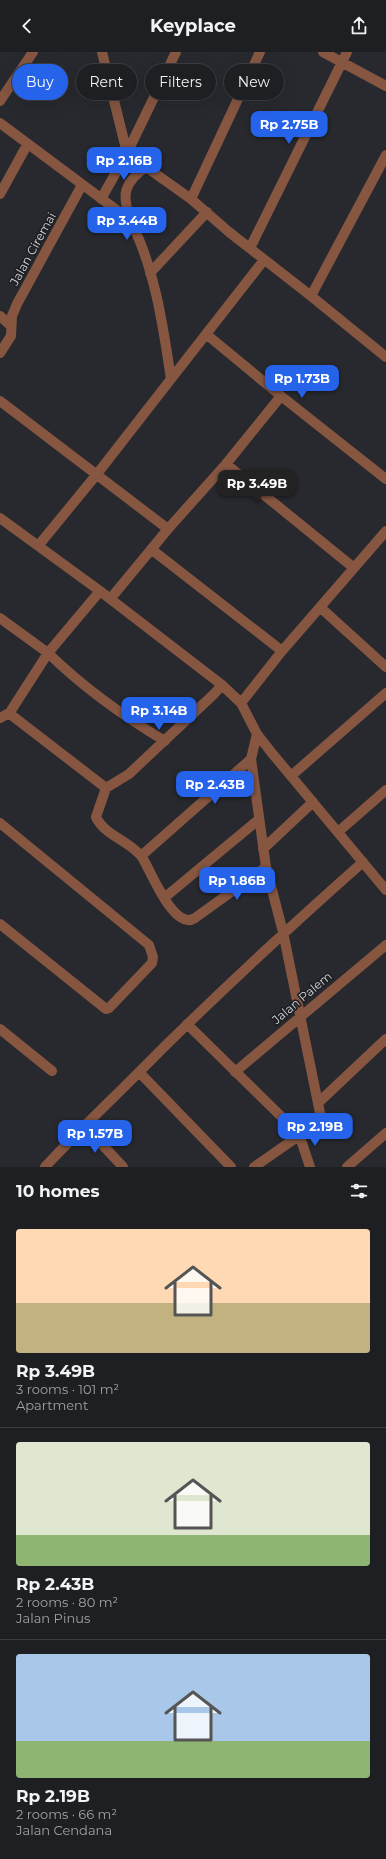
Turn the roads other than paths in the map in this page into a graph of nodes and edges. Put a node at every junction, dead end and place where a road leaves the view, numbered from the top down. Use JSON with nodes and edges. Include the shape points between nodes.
{"nodes":[{"id":1,"x":33,"y":52,"type":"edge"},
{"id":2,"x":102,"y":52,"type":"edge"},
{"id":3,"x":176,"y":52,"type":"edge"},
{"id":4,"x":260,"y":52,"type":"edge"},
{"id":5,"x":323,"y":52,"type":"edge"},
{"id":6,"x":347,"y":52,"type":"edge"},
{"id":7,"x":342,"y":63,"type":"junction"},
{"id":8,"x":386,"y":86,"type":"edge"},
{"id":9,"x":0,"y":101,"type":"edge"},
{"id":10,"x":0,"y":123,"type":"edge"},
{"id":11,"x":27,"y":145,"type":"junction"},
{"id":12,"x":127,"y":153,"type":"junction"},
{"id":13,"x":386,"y":154,"type":"edge"},
{"id":14,"x":146,"y":167,"type":"junction"},
{"id":15,"x":82,"y":185,"type":"junction"},
{"id":16,"x":0,"y":194,"type":"edge"},
{"id":17,"x":101,"y":199,"type":"junction"},
{"id":18,"x":191,"y":199,"type":"junction"},
{"id":19,"x":207,"y":212,"type":"junction"},
{"id":20,"x":130,"y":220,"type":"junction"},
{"id":21,"x":250,"y":248,"type":"junction"},
{"id":22,"x":264,"y":260,"type":"junction"},
{"id":23,"x":150,"y":273,"type":"junction"},
{"id":24,"x":311,"y":296,"type":"junction"},
{"id":25,"x":0,"y":316,"type":"edge"},
{"id":26,"x":11,"y":326,"type":"junction"},
{"id":27,"x":206,"y":334,"type":"junction"},
{"id":28,"x":0,"y":354,"type":"edge"},
{"id":29,"x":385,"y":354,"type":"edge"},
{"id":30,"x":171,"y":379,"type":"junction"},
{"id":31,"x":281,"y":396,"type":"junction"},
{"id":32,"x":0,"y":401,"type":"edge"},
{"id":33,"x":226,"y":464,"type":"junction"},
{"id":34,"x":97,"y":474,"type":"junction"},
{"id":35,"x":386,"y":479,"type":"edge"},
{"id":36,"x":0,"y":518,"type":"edge"},
{"id":37,"x":168,"y":529,"type":"junction"},
{"id":38,"x":386,"y":531,"type":"edge"},
{"id":39,"x":38,"y":546,"type":"junction"},
{"id":40,"x":151,"y":549,"type":"junction"},
{"id":41,"x":354,"y":568,"type":"junction"},
{"id":42,"x":100,"y":591,"type":"junction"},
{"id":43,"x":111,"y":598,"type":"junction"},
{"id":44,"x":321,"y":608,"type":"junction"},
{"id":45,"x":0,"y":618,"type":"edge"},
{"id":46,"x":282,"y":651,"type":"junction"},
{"id":47,"x":48,"y":653,"type":"junction"},
{"id":48,"x":386,"y":667,"type":"edge"},
{"id":49,"x":222,"y":684,"type":"junction"},
{"id":50,"x":386,"y":693,"type":"edge"},
{"id":51,"x":241,"y":703,"type":"junction"},
{"id":52,"x":10,"y":712,"type":"junction"},
{"id":53,"x":0,"y":718,"type":"edge"},
{"id":54,"x":257,"y":734,"type":"junction"},
{"id":55,"x":165,"y":741,"type":"junction"},
{"id":56,"x":251,"y":759,"type":"junction"},
{"id":57,"x":291,"y":776,"type":"junction"},
{"id":58,"x":106,"y":788,"type":"junction"},
{"id":59,"x":386,"y":790,"type":"edge"},
{"id":60,"x":313,"y":802,"type":"junction"},
{"id":61,"x":258,"y":820,"type":"junction"},
{"id":62,"x":0,"y":823,"type":"edge"},
{"id":63,"x":338,"y":832,"type":"junction"},
{"id":64,"x":263,"y":849,"type":"junction"},
{"id":65,"x":141,"y":856,"type":"junction"},
{"id":66,"x":363,"y":862,"type":"junction"},
{"id":67,"x":266,"y":867,"type":"junction"},
{"id":68,"x":386,"y":889,"type":"edge"},
{"id":69,"x":164,"y":898,"type":"junction"},
{"id":70,"x":0,"y":924,"type":"edge"},
{"id":71,"x":283,"y":932,"type":"junction"},
{"id":72,"x":386,"y":945,"type":"edge"},
{"id":73,"x":300,"y":1017,"type":"junction"},
{"id":74,"x":187,"y":1024,"type":"junction"},
{"id":75,"x":0,"y":1029,"type":"edge"},
{"id":76,"x":386,"y":1039,"type":"edge"},
{"id":77,"x":52,"y":1071,"type":"dead end"},
{"id":78,"x":139,"y":1072,"type":"junction"},
{"id":79,"x":234,"y":1072,"type":"junction"},
{"id":80,"x":318,"y":1103,"type":"junction"},
{"id":81,"x":84,"y":1125,"type":"junction"},
{"id":82,"x":386,"y":1133,"type":"edge"},
{"id":83,"x":299,"y":1134,"type":"junction"},
{"id":84,"x":45,"y":1167,"type":"edge"},
{"id":85,"x":123,"y":1167,"type":"edge"},
{"id":86,"x":231,"y":1167,"type":"edge"},
{"id":87,"x":254,"y":1167,"type":"edge"},
{"id":88,"x":310,"y":1167,"type":"edge"},
{"id":89,"x":347,"y":1167,"type":"edge"}],
"edges":[{"from":1,"to":9,"type":"street"},
{"from":2,"to":12,"type":"street"},
{"from":3,"to":12,"type":"street"},
{"from":4,"to":18,"type":"street"},
{"from":5,"to":7,"type":"street"},
{"from":6,"to":7,"type":"street"},
{"from":7,"to":8,"type":"street"},
{"from":7,"to":21,"type":"street"},
{"from":10,"to":11,"type":"street"},
{"from":11,"to":15,"type":"street"},
{"from":11,"to":16,"type":"street"},
{"from":12,"to":14,"type":"street"},
{"from":12,"to":17,"type":"street"},
{"from":13,"to":24,"type":"street"},
{"from":14,"to":18,"type":"street"},
{"from":14,"to":20,"type":"street","via":[[133,178],[125,192],[125,204]]},
{"from":15,"to":17,"type":"street"},
{"from":15,"to":26,"type":"street","name":"Jalan Ciremai","via":[[17,304]]},
{"from":17,"to":20,"type":"street"},
{"from":18,"to":19,"type":"street"},
{"from":19,"to":21,"type":"street"},
{"from":19,"to":23,"type":"street"},
{"from":20,"to":23,"type":"street"},
{"from":21,"to":22,"type":"street"},
{"from":22,"to":24,"type":"street"},
{"from":22,"to":27,"type":"street"},
{"from":23,"to":30,"type":"street","via":[[163,324]]},
{"from":24,"to":29,"type":"street"},
{"from":25,"to":26,"type":"street"},
{"from":26,"to":28,"type":"street","name":"Jalan Ciremai","via":[[11,336]]},
{"from":27,"to":30,"type":"street"},
{"from":27,"to":31,"type":"street"},
{"from":30,"to":34,"type":"street"},
{"from":31,"to":33,"type":"street"},
{"from":31,"to":35,"type":"street"},
{"from":32,"to":34,"type":"street"},
{"from":33,"to":37,"type":"street"},
{"from":33,"to":41,"type":"street"},
{"from":34,"to":37,"type":"street"},
{"from":34,"to":39,"type":"street"},
{"from":36,"to":39,"type":"street"},
{"from":37,"to":40,"type":"street"},
{"from":38,"to":41,"type":"street"},
{"from":39,"to":42,"type":"street"},
{"from":40,"to":43,"type":"street"},
{"from":40,"to":46,"type":"street"},
{"from":41,"to":44,"type":"street"},
{"from":42,"to":43,"type":"street"},
{"from":42,"to":47,"type":"street"},
{"from":43,"to":49,"type":"street"},
{"from":44,"to":46,"type":"street"},
{"from":44,"to":48,"type":"street"},
{"from":45,"to":47,"type":"street"},
{"from":46,"to":51,"type":"street"},
{"from":47,"to":52,"type":"street"},
{"from":47,"to":55,"type":"street","via":[[68,673],[103,700]]},
{"from":49,"to":51,"type":"street"},
{"from":49,"to":55,"type":"street"},
{"from":50,"to":57,"type":"street"},
{"from":51,"to":54,"type":"street"},
{"from":52,"to":53,"type":"street"},
{"from":52,"to":58,"type":"street","via":[[11,716]]},
{"from":54,"to":56,"type":"street"},
{"from":54,"to":57,"type":"street"},
{"from":55,"to":58,"type":"street","via":[[129,774]]},
{"from":56,"to":61,"type":"street"},
{"from":56,"to":65,"type":"street"},
{"from":57,"to":60,"type":"street"},
{"from":58,"to":65,"type":"street","via":[[96,819]]},
{"from":59,"to":63,"type":"street"},
{"from":60,"to":63,"type":"street"},
{"from":60,"to":64,"type":"street"},
{"from":61,"to":64,"type":"street"},
{"from":61,"to":69,"type":"street"},
{"from":62,"to":70,"type":"street","via":[[149,944],[152,963],[106,1009]]},
{"from":63,"to":66,"type":"street"},
{"from":64,"to":67,"type":"street"},
{"from":65,"to":69,"type":"street"},
{"from":66,"to":68,"type":"street"},
{"from":66,"to":71,"type":"street"},
{"from":67,"to":69,"type":"street","via":[[190,921],[180,919]]},
{"from":67,"to":71,"type":"street"},
{"from":71,"to":73,"type":"street"},
{"from":71,"to":74,"type":"street"},
{"from":72,"to":73,"type":"street","name":"Jalan Palem"},
{"from":73,"to":79,"type":"street","name":"Jalan Palem"},
{"from":73,"to":80,"type":"street"},
{"from":74,"to":78,"type":"street"},
{"from":74,"to":79,"type":"street"},
{"from":75,"to":77,"type":"street"},
{"from":76,"to":80,"type":"street"},
{"from":78,"to":81,"type":"street"},
{"from":78,"to":86,"type":"street"},
{"from":79,"to":83,"type":"street"},
{"from":80,"to":83,"type":"street","via":[[318,1121]]},
{"from":81,"to":84,"type":"street"},
{"from":81,"to":85,"type":"street"},
{"from":82,"to":89,"type":"street"},
{"from":83,"to":87,"type":"street"},
{"from":83,"to":88,"type":"street"}]}
